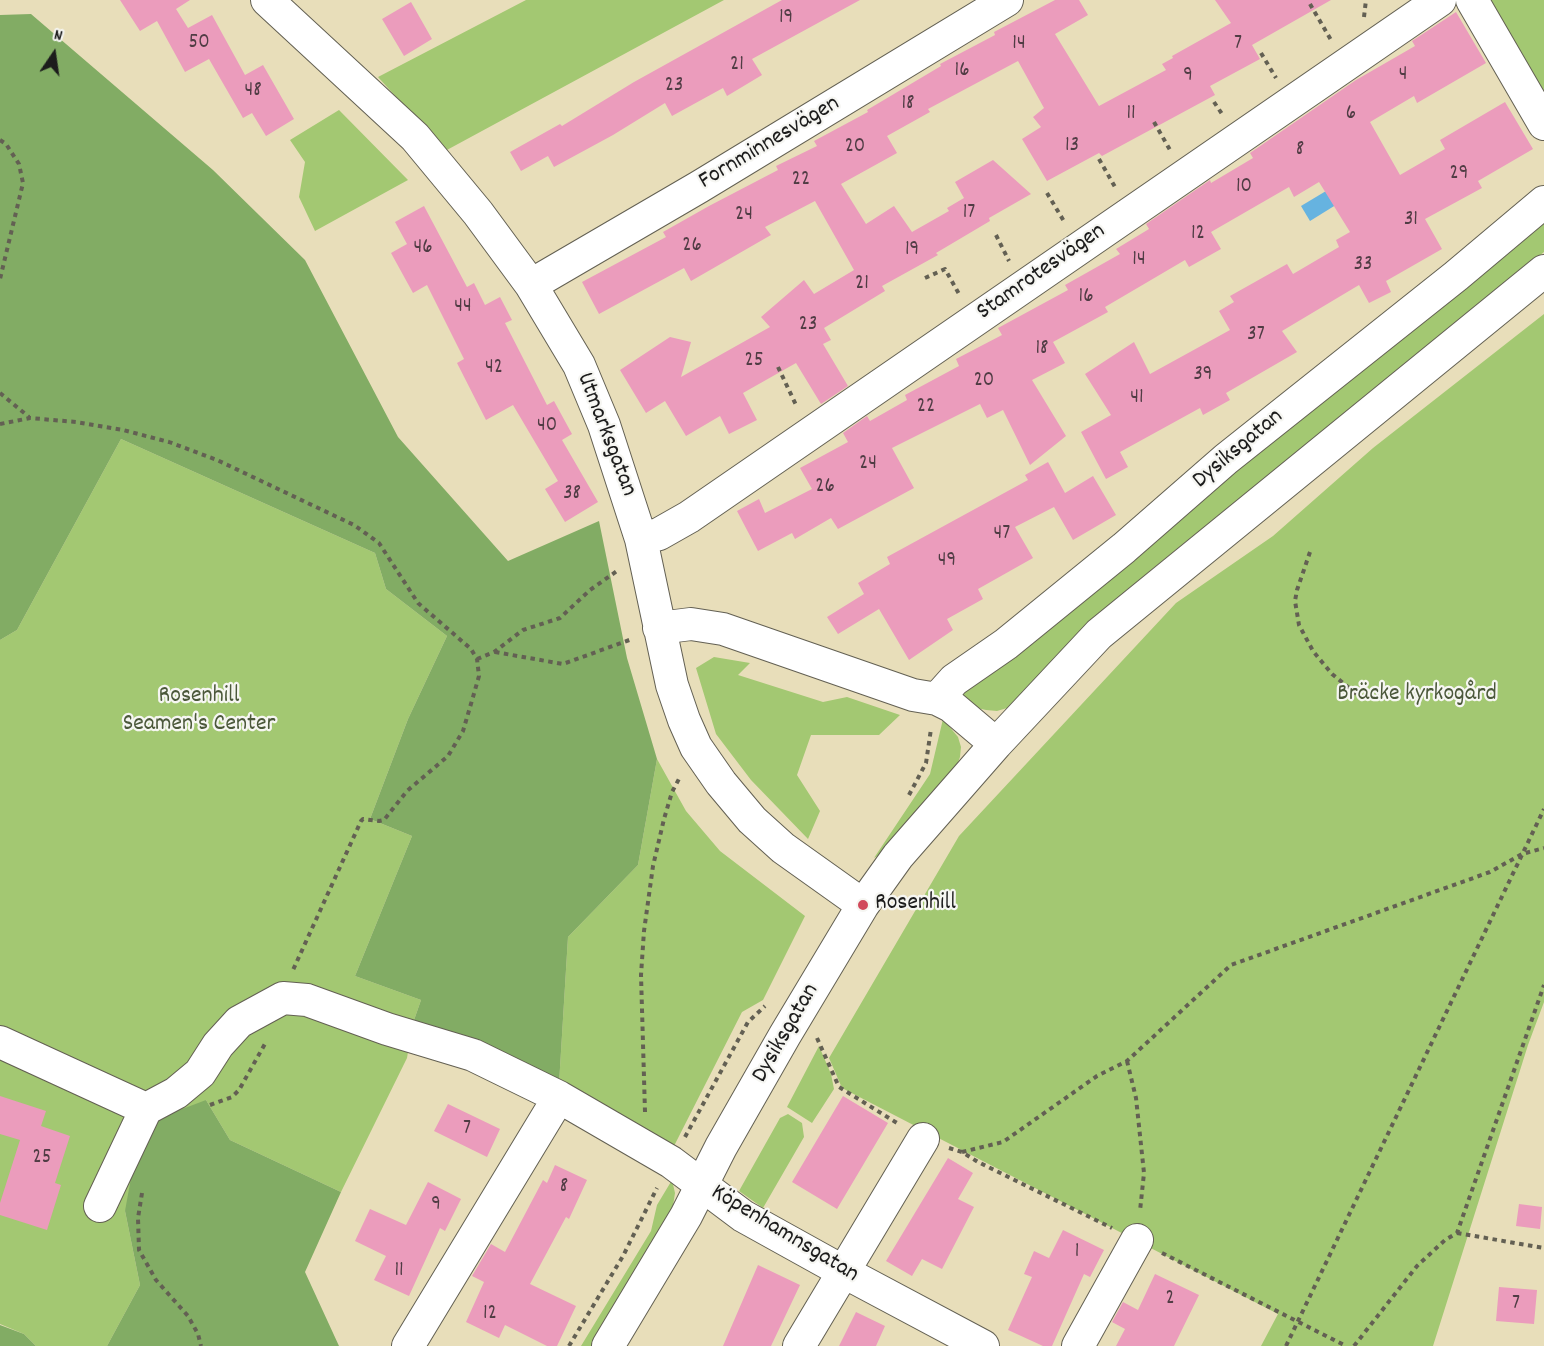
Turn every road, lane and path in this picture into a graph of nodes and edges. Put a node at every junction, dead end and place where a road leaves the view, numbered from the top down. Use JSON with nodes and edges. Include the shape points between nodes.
{"nodes":[{"id":1,"x":267,"y":0,"type":"edge"},
{"id":2,"x":1007,"y":0,"type":"edge"},
{"id":3,"x":1440,"y":0,"type":"edge"},
{"id":4,"x":1472,"y":0,"type":"edge"},
{"id":5,"x":1310,"y":4,"type":"dead end"},
{"id":6,"x":1345,"y":65,"type":"junction"},
{"id":7,"x":1544,"y":124,"type":"edge"},
{"id":8,"x":0,"y":140,"type":"edge"},
{"id":9,"x":1544,"y":202,"type":"edge"},
{"id":10,"x":996,"y":235,"type":"dead end"},
{"id":11,"x":1011,"y":264,"type":"dead end"},
{"id":12,"x":1544,"y":271,"type":"edge"},
{"id":13,"x":926,"y":278,"type":"dead end"},
{"id":14,"x":0,"y":279,"type":"edge"},
{"id":15,"x":531,"y":285,"type":"junction"},
{"id":16,"x":973,"y":321,"type":"junction"},
{"id":17,"x":778,"y":367,"type":"dead end"},
{"id":18,"x":0,"y":393,"type":"edge"},
{"id":19,"x":30,"y":418,"type":"junction"},
{"id":20,"x":0,"y":424,"type":"edge"},
{"id":21,"x":809,"y":434,"type":"junction"},
{"id":22,"x":642,"y":546,"type":"junction"},
{"id":23,"x":1310,"y":552,"type":"dead end"},
{"id":24,"x":659,"y":628,"type":"junction"},
{"id":25,"x":494,"y":652,"type":"junction"},
{"id":26,"x":477,"y":658,"type":"junction"},
{"id":27,"x":1359,"y":696,"type":"dead end"},
{"id":28,"x":937,"y":699,"type":"junction"},
{"id":29,"x":996,"y":744,"type":"junction"},
{"id":30,"x":696,"y":747,"type":"junction"},
{"id":31,"x":1544,"y":809,"type":"edge"},
{"id":32,"x":1544,"y":848,"type":"edge"},
{"id":33,"x":1522,"y":854,"type":"junction"},
{"id":34,"x":863,"y":905,"type":"junction"},
{"id":35,"x":290,"y":976,"type":"dead end"},
{"id":36,"x":1544,"y":985,"type":"edge"},
{"id":37,"x":266,"y":1006,"type":"junction"},
{"id":38,"x":817,"y":1037,"type":"dead end"},
{"id":39,"x":0,"y":1042,"type":"edge"},
{"id":40,"x":1127,"y":1060,"type":"junction"},
{"id":41,"x":559,"y":1098,"type":"junction"},
{"id":42,"x":202,"y":1108,"type":"dead end"},
{"id":43,"x":146,"y":1109,"type":"junction"},
{"id":44,"x":645,"y":1114,"type":"dead end"},
{"id":45,"x":923,"y":1139,"type":"junction"},
{"id":46,"x":962,"y":1152,"type":"junction"},
{"id":47,"x":702,"y":1185,"type":"junction"},
{"id":48,"x":143,"y":1187,"type":"dead end"},
{"id":49,"x":100,"y":1206,"type":"dead end"},
{"id":50,"x":1457,"y":1233,"type":"junction"},
{"id":51,"x":1137,"y":1240,"type":"junction"},
{"id":52,"x":1544,"y":1248,"type":"edge"},
{"id":53,"x":843,"y":1272,"type":"junction"},
{"id":54,"x":1298,"y":1321,"type":"junction"},
{"id":55,"x":201,"y":1346,"type":"edge"},
{"id":56,"x":408,"y":1346,"type":"edge"},
{"id":57,"x":608,"y":1346,"type":"edge"},
{"id":58,"x":800,"y":1346,"type":"edge"},
{"id":59,"x":983,"y":1346,"type":"edge"},
{"id":60,"x":1078,"y":1346,"type":"edge"},
{"id":61,"x":1286,"y":1346,"type":"edge"},
{"id":62,"x":1346,"y":1346,"type":"edge"},
{"id":63,"x":1354,"y":1346,"type":"edge"}],
"edges":[{"from":1,"to":15,"type":"street","name":"Utmarksgatan","via":[[415,136]]},
{"from":2,"to":15,"type":"street","name":"Fornminnesvägen"},
{"from":3,"to":6,"type":"street","name":"Stamrotesvägen"},
{"from":4,"to":7,"type":"street"},
{"from":5,"to":6,"type":"path"},
{"from":6,"to":16,"type":"street","name":"Stamrotesvägen"},
{"from":8,"to":14,"type":"path","via":[[20,164],[23,183]]},
{"from":9,"to":28,"type":"street","name":"Dysiksgatan","via":[[1226,459],[1006,644],[954,680]]},
{"from":10,"to":11,"type":"path"},
{"from":12,"to":29,"type":"street","name":"Dysiksgatan","via":[[1099,634]]},
{"from":13,"to":16,"type":"path","via":[[945,269]]},
{"from":15,"to":22,"type":"street","name":"Utmarksgatan","via":[[591,392]]},
{"from":16,"to":21,"type":"street","name":"Stamrotesvägen"},
{"from":17,"to":21,"type":"path"},
{"from":18,"to":19,"type":"path"},
{"from":19,"to":20,"type":"path"},
{"from":19,"to":26,"type":"path","via":[[123,430],[169,442],[217,460],[354,525],[379,543],[418,603]]},
{"from":21,"to":22,"type":"street","name":"Stamrotesvägen"},
{"from":22,"to":24,"type":"street","name":"Utmarksgatan"},
{"from":22,"to":25,"type":"path","via":[[560,618],[523,630]]},
{"from":23,"to":27,"type":"path","via":[[1295,601],[1299,625],[1332,674]]},
{"from":24,"to":25,"type":"path","via":[[563,664]]},
{"from":24,"to":28,"type":"street","via":[[691,624],[723,629],[913,695]]},
{"from":24,"to":30,"type":"street","name":"Utmarksgatan","via":[[672,685]]},
{"from":25,"to":26,"type":"path"},
{"from":26,"to":35,"type":"path","via":[[479,676],[463,731],[448,756],[407,791],[384,820],[361,821]]},
{"from":28,"to":29,"type":"street"},
{"from":29,"to":34,"type":"street","name":"Dysiksgatan","via":[[898,856]]},
{"from":30,"to":34,"type":"street","name":"Utmarksgatan","via":[[752,820],[783,848]]},
{"from":30,"to":44,"type":"path","via":[[672,792],[653,866],[641,975]]},
{"from":31,"to":33,"type":"path"},
{"from":32,"to":33,"type":"path"},
{"from":33,"to":40,"type":"path","via":[[1490,872],[1231,965]]},
{"from":33,"to":54,"type":"path"},
{"from":34,"to":47,"type":"street","name":"Dysiksgatan"},
{"from":36,"to":50,"type":"path"},
{"from":37,"to":41,"type":"street","name":"Köpenhamnsgatan","via":[[283,998],[307,1000],[472,1056]]},
{"from":37,"to":42,"type":"path","via":[[271,1033],[239,1090],[232,1097]]},
{"from":37,"to":43,"type":"street","name":"Köpenhamnsgatan","via":[[239,1022],[200,1073],[176,1093]]},
{"from":38,"to":45,"type":"path","via":[[839,1087]]},
{"from":39,"to":43,"type":"street"},
{"from":40,"to":46,"type":"path","via":[[1097,1076],[1003,1142]]},
{"from":40,"to":51,"type":"path","via":[[1136,1098],[1144,1173]]},
{"from":41,"to":47,"type":"street","name":"Köpenhamnsgatan","via":[[671,1162]]},
{"from":41,"to":56,"type":"street"},
{"from":43,"to":49,"type":"street"},
{"from":45,"to":46,"type":"path"},
{"from":45,"to":53,"type":"street"},
{"from":46,"to":51,"type":"path"},
{"from":47,"to":53,"type":"street","name":"Köpenhamnsgatan","via":[[743,1216]]},
{"from":47,"to":57,"type":"street","name":"Dysiksgatan"},
{"from":48,"to":55,"type":"path","via":[[138,1218],[139,1250],[156,1280],[188,1316]]},
{"from":50,"to":52,"type":"path"},
{"from":50,"to":63,"type":"path","via":[[1417,1266]]},
{"from":51,"to":54,"type":"path"},
{"from":51,"to":60,"type":"street"},
{"from":53,"to":58,"type":"street"},
{"from":53,"to":59,"type":"street","name":"Köpenhamnsgatan"},
{"from":54,"to":61,"type":"path"},
{"from":54,"to":62,"type":"path"}]}
